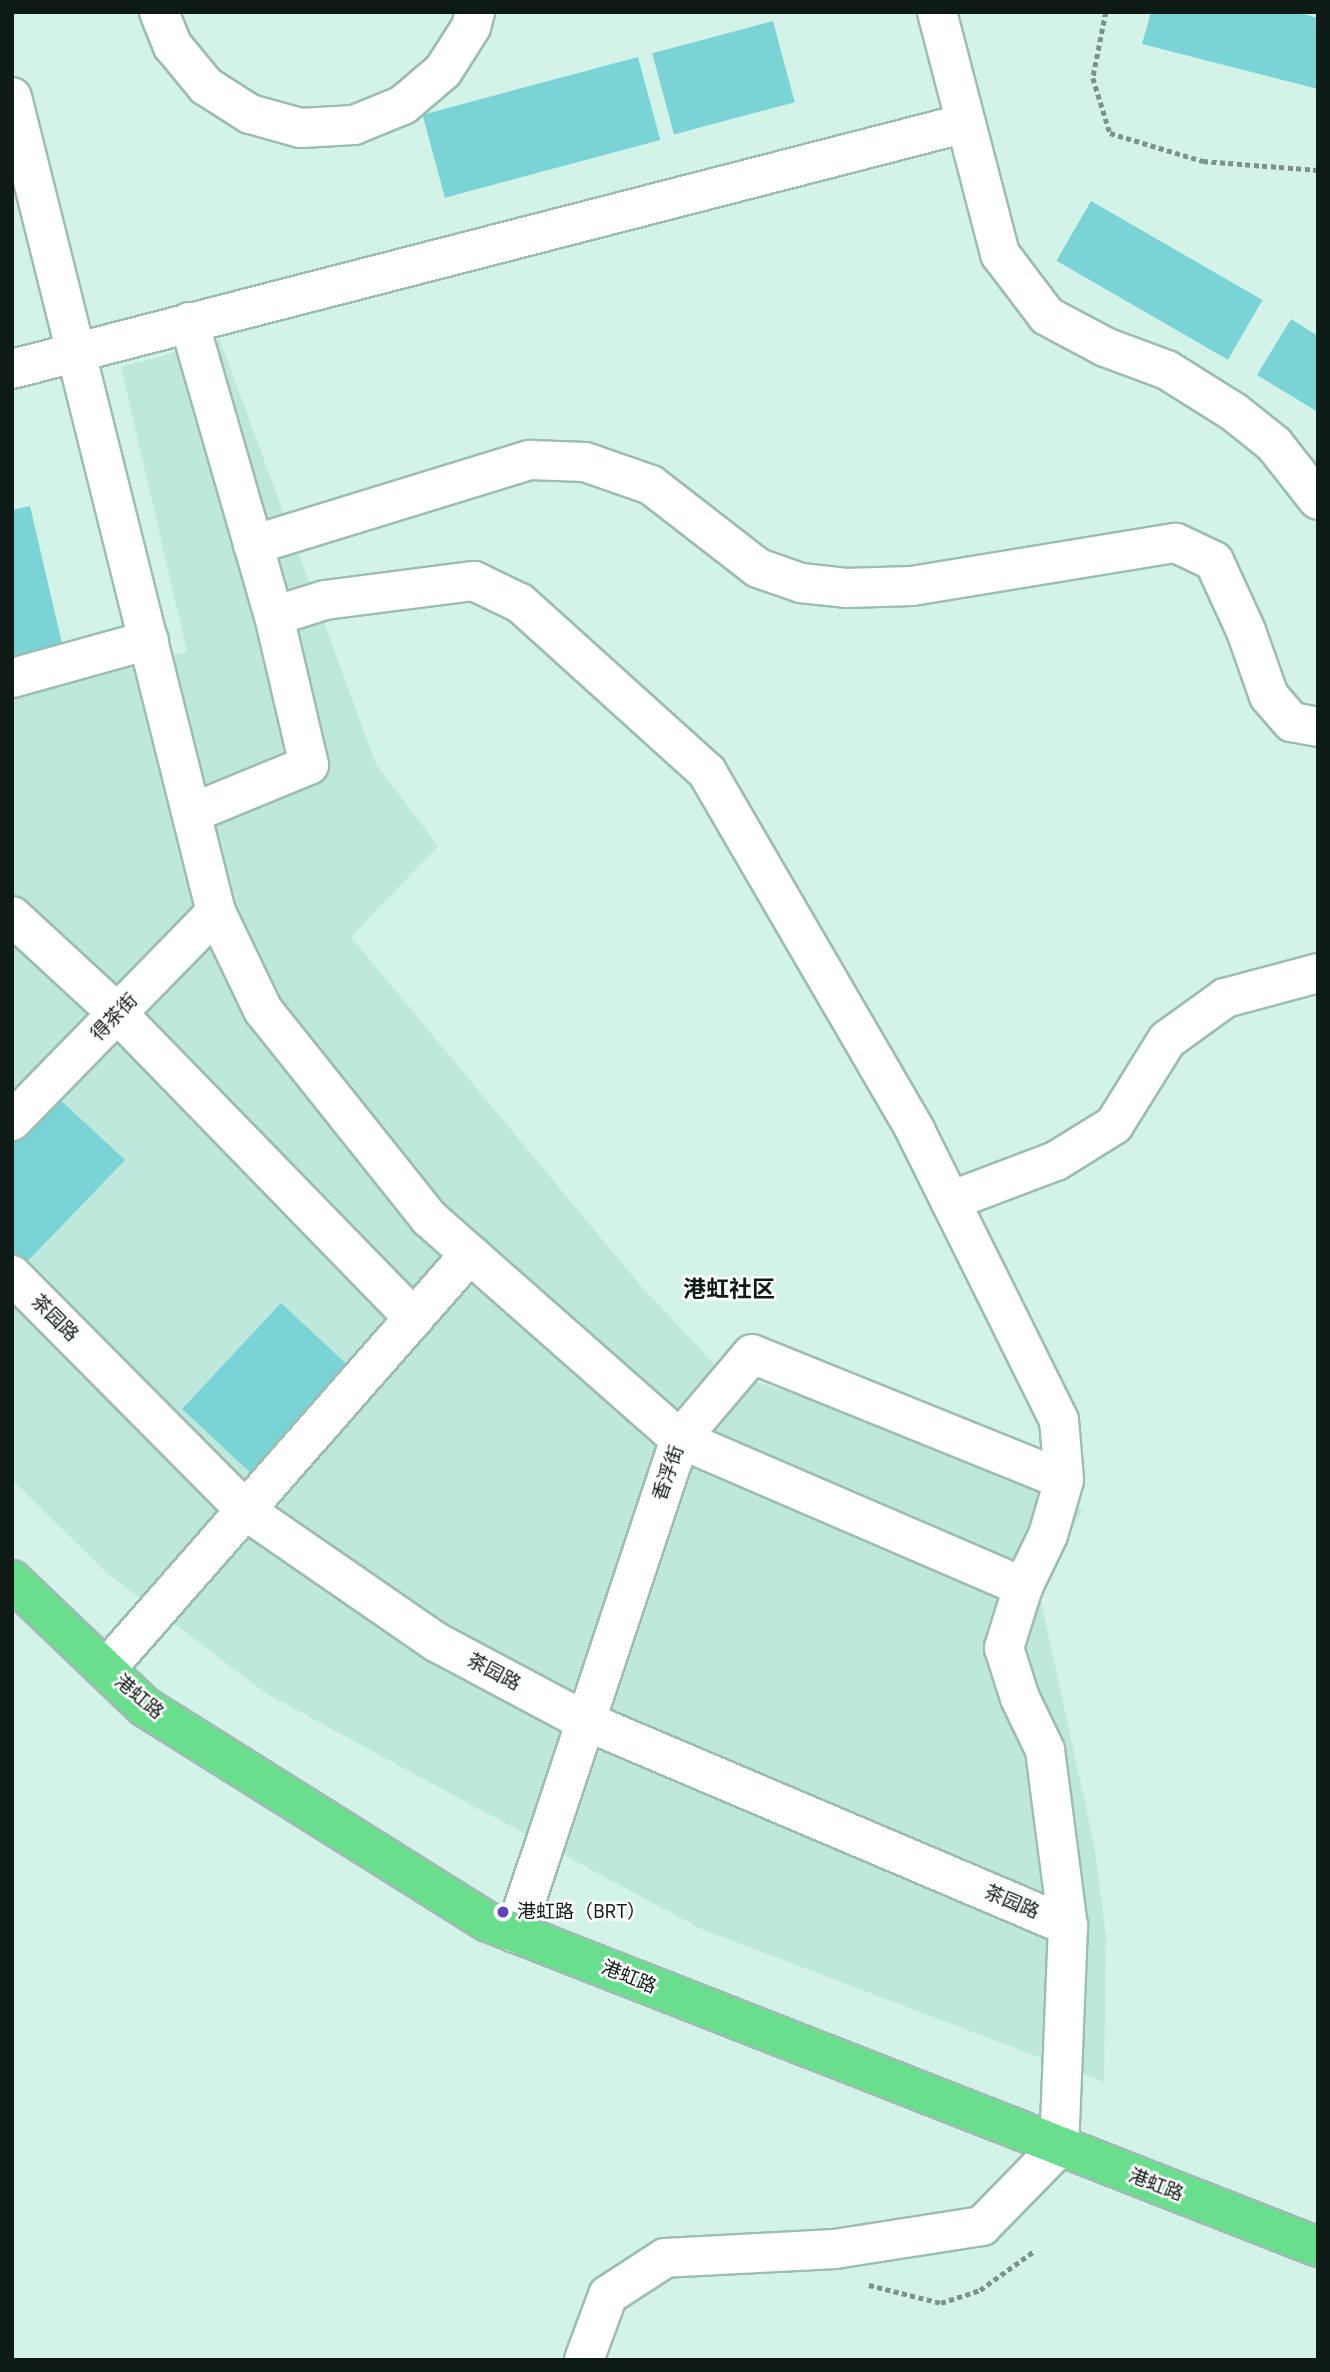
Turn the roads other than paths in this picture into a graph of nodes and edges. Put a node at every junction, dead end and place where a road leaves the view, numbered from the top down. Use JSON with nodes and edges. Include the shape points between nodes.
{"nodes":[{"id":1,"x":159,"y":12,"type":"edge"},
{"id":2,"x":475,"y":12,"type":"edge"},
{"id":3,"x":937,"y":12,"type":"edge"},
{"id":4,"x":12,"y":97,"type":"edge"},
{"id":5,"x":966,"y":123,"type":"junction"},
{"id":6,"x":189,"y":322,"type":"junction"},
{"id":7,"x":74,"y":352,"type":"junction"},
{"id":8,"x":12,"y":369,"type":"edge"},
{"id":9,"x":1318,"y":500,"type":"edge"},
{"id":10,"x":253,"y":545,"type":"junction"},
{"id":11,"x":274,"y":616,"type":"junction"},
{"id":12,"x":149,"y":640,"type":"junction"},
{"id":13,"x":12,"y":678,"type":"edge"},
{"id":14,"x":1318,"y":727,"type":"edge"},
{"id":15,"x":192,"y":813,"type":"junction"},
{"id":16,"x":216,"y":912,"type":"junction"},
{"id":17,"x":12,"y":916,"type":"edge"},
{"id":18,"x":1318,"y":973,"type":"edge"},
{"id":19,"x":117,"y":1013,"type":"junction"},
{"id":20,"x":12,"y":1121,"type":"edge"},
{"id":21,"x":950,"y":1201,"type":"junction"},
{"id":22,"x":470,"y":1254,"type":"junction"},
{"id":23,"x":12,"y":1275,"type":"edge"},
{"id":24,"x":414,"y":1318,"type":"junction"},
{"id":25,"x":680,"y":1438,"type":"junction"},
{"id":26,"x":1064,"y":1480,"type":"junction"},
{"id":27,"x":246,"y":1511,"type":"junction"},
{"id":28,"x":12,"y":1580,"type":"edge"},
{"id":29,"x":1023,"y":1587,"type":"junction"},
{"id":30,"x":106,"y":1669,"type":"junction"},
{"id":31,"x":583,"y":1720,"type":"junction"},
{"id":32,"x":1068,"y":1926,"type":"junction"},
{"id":33,"x":515,"y":1933,"type":"junction"},
{"id":34,"x":1059,"y":2147,"type":"junction"},
{"id":35,"x":1318,"y":2248,"type":"edge"},
{"id":36,"x":584,"y":2360,"type":"edge"}],
"edges":[{"from":1,"to":2,"type":"street","via":[[173,46],[205,86],[250,114],[301,128],[354,125],[403,105],[443,71],[471,27]]},
{"from":3,"to":5,"type":"street"},
{"from":4,"to":7,"type":"street"},
{"from":5,"to":6,"type":"street"},
{"from":5,"to":9,"type":"street","via":[[1000,254],[1047,316],[1105,347],[1167,370],[1234,412],[1274,444]]},
{"from":6,"to":7,"type":"street"},
{"from":6,"to":10,"type":"street"},
{"from":7,"to":8,"type":"street"},
{"from":7,"to":12,"type":"street"},
{"from":10,"to":11,"type":"street"},
{"from":10,"to":14,"type":"street","via":[[530,460],[585,462],[651,485],[758,568],[801,583],[846,588],[912,586],[1176,543],[1213,561],[1247,631],[1269,696],[1292,722]]},
{"from":11,"to":15,"type":"street","via":[[309,765]]},
{"from":11,"to":21,"type":"street","via":[[325,600],[474,581],[520,603],[707,772],[915,1130]]},
{"from":12,"to":13,"type":"street"},
{"from":12,"to":15,"type":"street"},
{"from":15,"to":16,"type":"street"},
{"from":16,"to":19,"type":"street","name":"得茶街"},
{"from":16,"to":22,"type":"street","via":[[263,1010],[429,1218]]},
{"from":17,"to":19,"type":"street"},
{"from":18,"to":21,"type":"street","via":[[1225,998],[1167,1040],[1114,1125],[1056,1161]]},
{"from":19,"to":20,"type":"street","name":"得茶街"},
{"from":19,"to":24,"type":"street"},
{"from":21,"to":26,"type":"street","via":[[1059,1420]]},
{"from":22,"to":24,"type":"street"},
{"from":22,"to":25,"type":"street"},
{"from":23,"to":27,"type":"street","name":"茶园路"},
{"from":24,"to":27,"type":"street"},
{"from":25,"to":26,"type":"street","name":"香浮街","via":[[752,1354]]},
{"from":25,"to":29,"type":"street"},
{"from":25,"to":31,"type":"street","name":"香浮街"},
{"from":26,"to":29,"type":"street","via":[[1048,1535]]},
{"from":27,"to":30,"type":"street"},
{"from":27,"to":31,"type":"street","name":"茶园路","via":[[436,1642]]},
{"from":28,"to":30,"type":"highway","name":"港虹路"},
{"from":29,"to":32,"type":"street","via":[[1004,1648],[1020,1698],[1045,1751]]},
{"from":30,"to":33,"type":"highway","name":"港虹路","via":[[145,1707],[488,1922]]},
{"from":31,"to":32,"type":"street","name":"茶园路"},
{"from":31,"to":33,"type":"street","name":"香浮街"},
{"from":32,"to":34,"type":"street"},
{"from":33,"to":34,"type":"highway","name":"港虹路"},
{"from":34,"to":35,"type":"highway","name":"港虹路"},
{"from":34,"to":36,"type":"street","via":[[982,2226],[835,2249],[665,2258],[608,2295]]}]}
